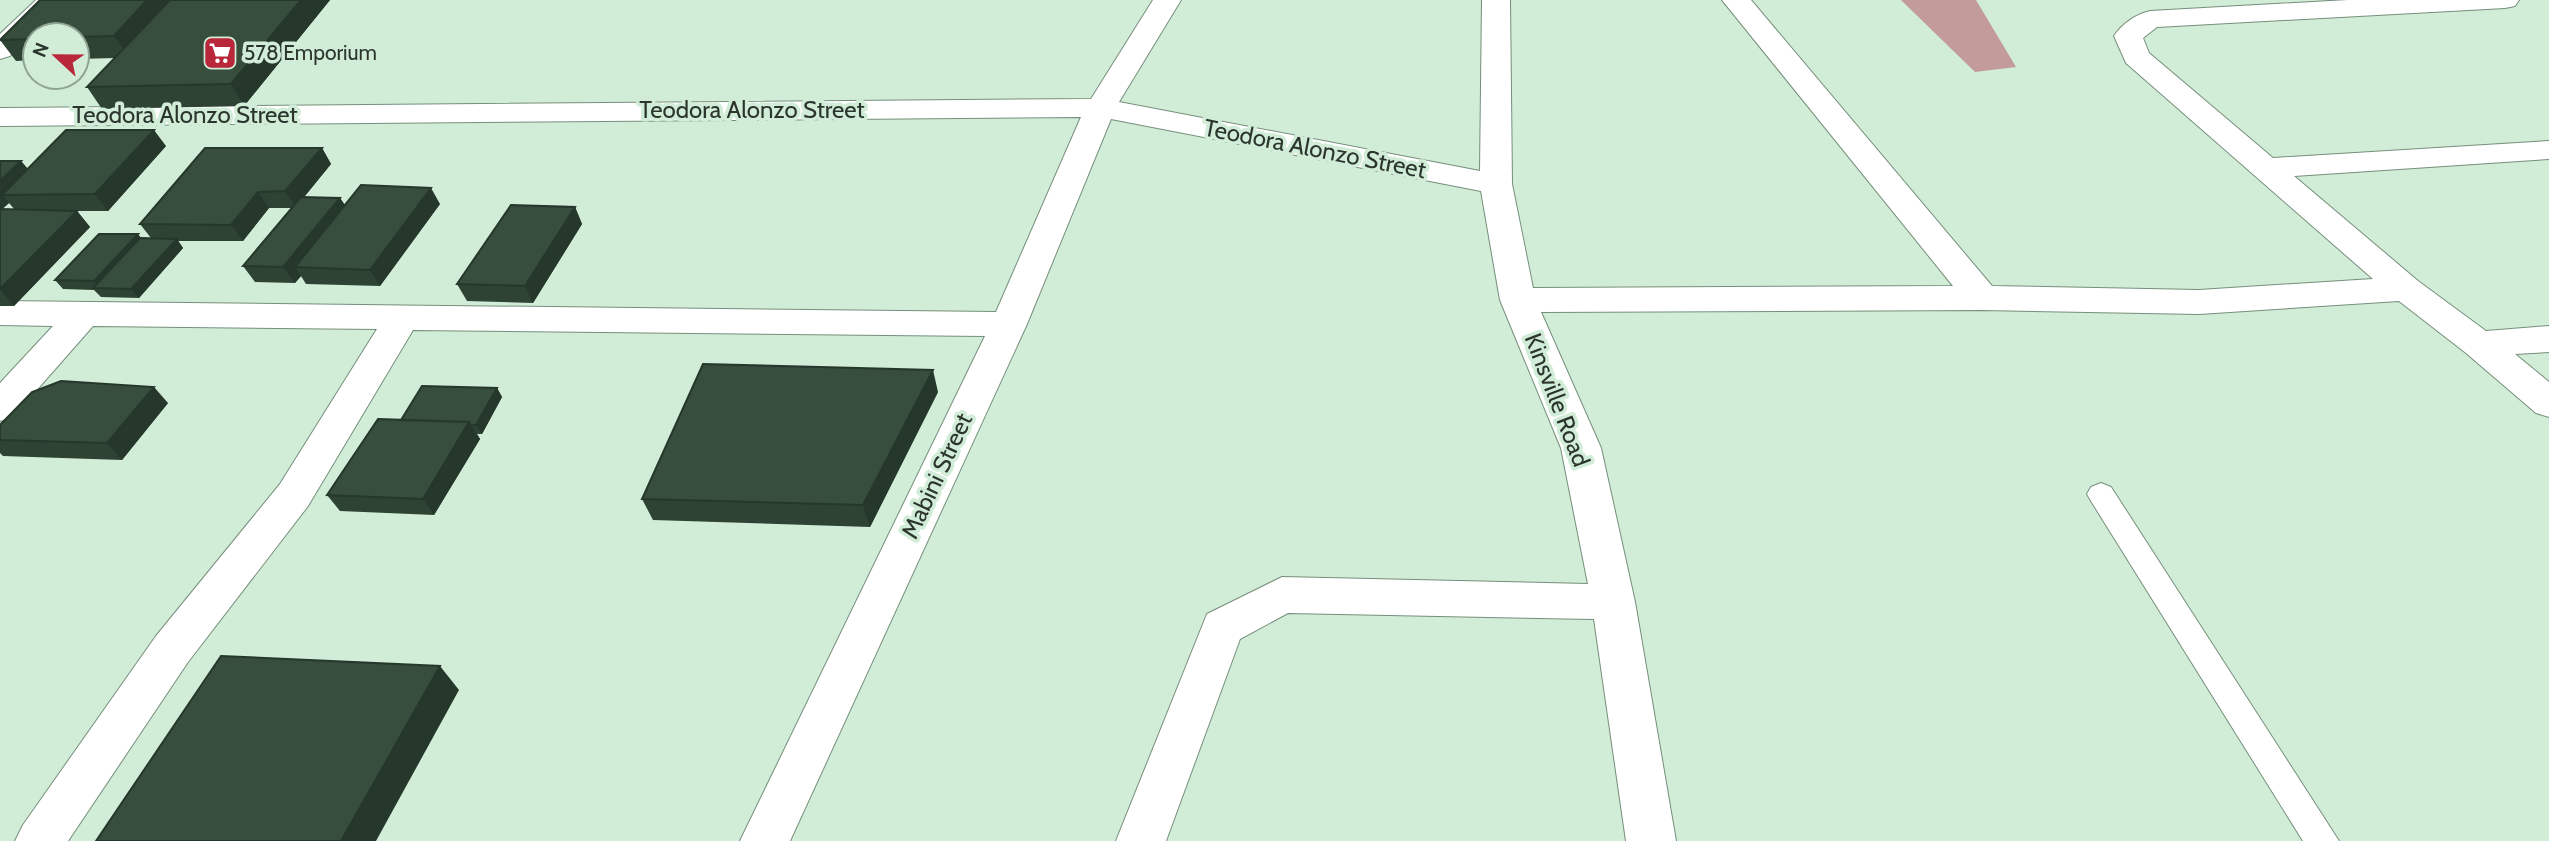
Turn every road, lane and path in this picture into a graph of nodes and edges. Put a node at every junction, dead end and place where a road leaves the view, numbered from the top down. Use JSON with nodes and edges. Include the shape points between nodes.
{"nodes":[{"id":1,"x":52,"y":0,"type":"edge"},
{"id":2,"x":1167,"y":0,"type":"edge"},
{"id":3,"x":1496,"y":0,"type":"edge"},
{"id":4,"x":1736,"y":0,"type":"edge"},
{"id":5,"x":2505,"y":0,"type":"edge"},
{"id":6,"x":0,"y":50,"type":"edge"},
{"id":7,"x":1100,"y":107,"type":"junction"},
{"id":8,"x":0,"y":117,"type":"edge"},
{"id":9,"x":2549,"y":150,"type":"edge"},
{"id":10,"x":2266,"y":168,"type":"junction"},
{"id":11,"x":1496,"y":184,"type":"junction"},
{"id":12,"x":2406,"y":289,"type":"junction"},
{"id":13,"x":1982,"y":298,"type":"junction"},
{"id":14,"x":1518,"y":300,"type":"junction"},
{"id":15,"x":0,"y":313,"type":"edge"},
{"id":16,"x":84,"y":313,"type":"junction"},
{"id":17,"x":403,"y":316,"type":"junction"},
{"id":18,"x":1009,"y":324,"type":"junction"},
{"id":19,"x":2549,"y":339,"type":"edge"},
{"id":20,"x":2479,"y":344,"type":"junction"},
{"id":21,"x":2549,"y":403,"type":"edge"},
{"id":22,"x":0,"y":407,"type":"edge"},
{"id":23,"x":2101,"y":494,"type":"dead end"},
{"id":24,"x":1613,"y":602,"type":"junction"},
{"id":25,"x":40,"y":841,"type":"edge"},
{"id":26,"x":765,"y":841,"type":"edge"},
{"id":27,"x":1141,"y":841,"type":"edge"},
{"id":28,"x":1651,"y":841,"type":"edge"},
{"id":29,"x":2322,"y":841,"type":"edge"}],
"edges":[{"from":1,"to":6,"type":"street"},
{"from":2,"to":7,"type":"street","name":"Mabini Street"},
{"from":3,"to":11,"type":"street","name":"Kinsville Road"},
{"from":4,"to":13,"type":"street"},
{"from":5,"to":10,"type":"street","via":[[2150,19],[2128,36],[2136,57]]},
{"from":7,"to":8,"type":"street","name":"Teodora Alonzo Street"},
{"from":7,"to":11,"type":"street","name":"Teodora Alonzo Street"},
{"from":7,"to":18,"type":"street","name":"Mabini Street"},
{"from":9,"to":10,"type":"street"},
{"from":10,"to":12,"type":"street"},
{"from":11,"to":14,"type":"street","name":"Kinsville Road"},
{"from":12,"to":13,"type":"street","via":[[2199,302]]},
{"from":12,"to":20,"type":"street"},
{"from":13,"to":14,"type":"street"},
{"from":14,"to":24,"type":"street","name":"Kinsville Road","via":[[1581,448]]},
{"from":15,"to":16,"type":"street"},
{"from":16,"to":17,"type":"street"},
{"from":16,"to":22,"type":"street"},
{"from":17,"to":18,"type":"street"},
{"from":17,"to":25,"type":"street","via":[[294,495],[172,649]]},
{"from":18,"to":26,"type":"street","name":"Mabini Street"},
{"from":19,"to":20,"type":"street"},
{"from":20,"to":21,"type":"street"},
{"from":23,"to":29,"type":"lane"},
{"from":24,"to":27,"type":"street","via":[[1282,595],[1222,628]]},
{"from":24,"to":28,"type":"street","name":"Kinsville Road"}]}
